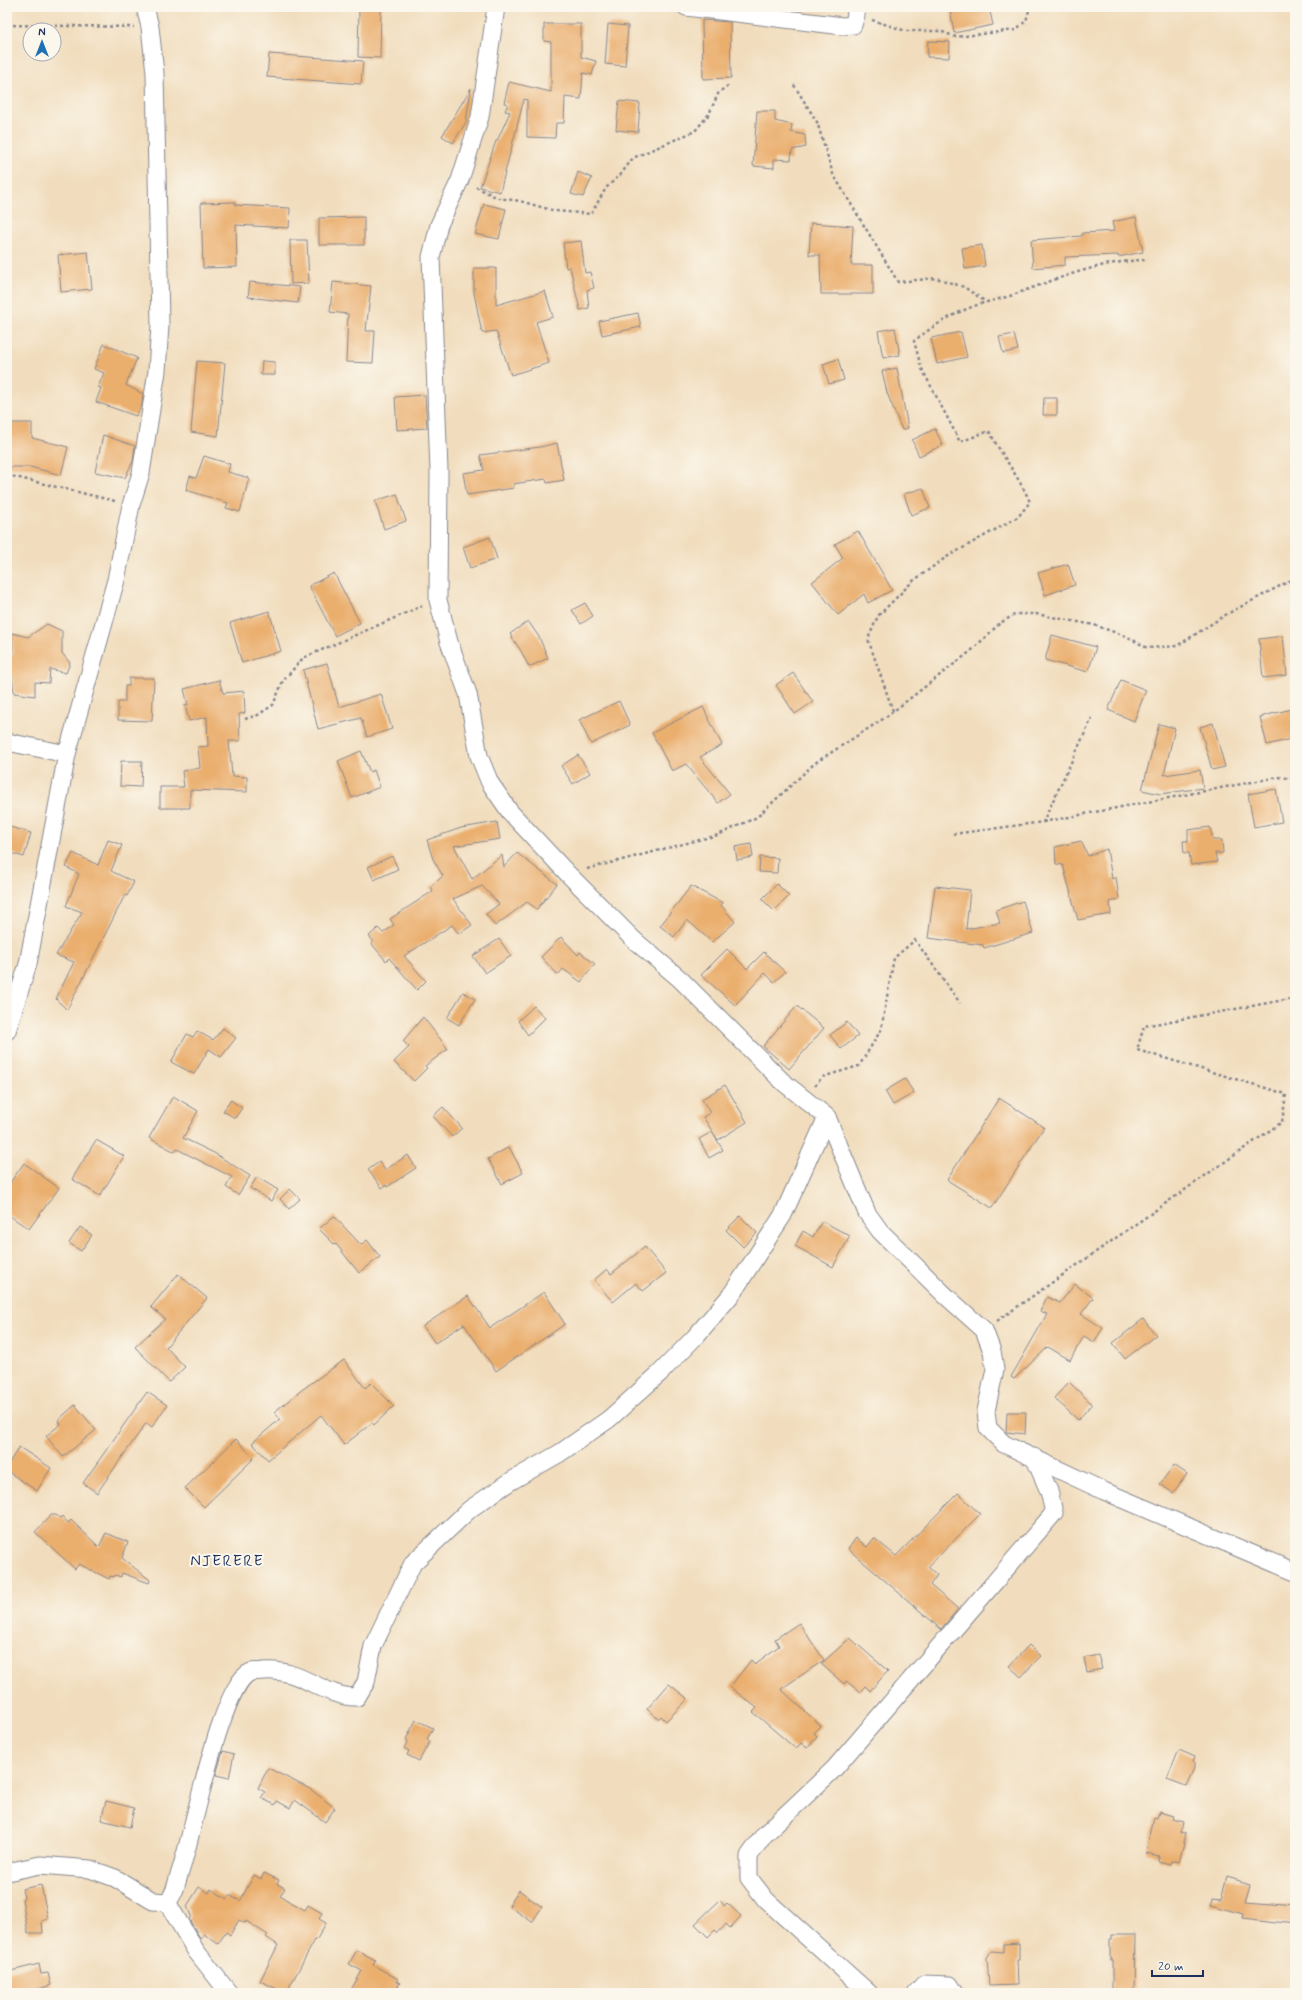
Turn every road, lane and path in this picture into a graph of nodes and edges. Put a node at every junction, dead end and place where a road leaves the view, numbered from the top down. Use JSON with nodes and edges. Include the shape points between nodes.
{"nodes":[{"id":1,"x":145,"y":7,"type":"edge"},
{"id":2,"x":496,"y":7,"type":"edge"},
{"id":3,"x":686,"y":7,"type":"edge"},
{"id":4,"x":1030,"y":7,"type":"edge"},
{"id":5,"x":856,"y":11,"type":"edge"},
{"id":6,"x":7,"y":25,"type":"edge"},
{"id":7,"x":150,"y":27,"type":"junction"},
{"id":8,"x":729,"y":85,"type":"dead end"},
{"id":9,"x":794,"y":85,"type":"dead end"},
{"id":10,"x":463,"y":171,"type":"junction"},
{"id":11,"x":1148,"y":260,"type":"dead end"},
{"id":12,"x":986,"y":302,"type":"junction"},
{"id":13,"x":7,"y":475,"type":"edge"},
{"id":14,"x":131,"y":505,"type":"junction"},
{"id":15,"x":1295,"y":578,"type":"edge"},
{"id":16,"x":438,"y":600,"type":"junction"},
{"id":17,"x":893,"y":711,"type":"junction"},
{"id":18,"x":1092,"y":718,"type":"dead end"},
{"id":19,"x":245,"y":719,"type":"dead end"},
{"id":20,"x":7,"y":742,"type":"edge"},
{"id":21,"x":67,"y":754,"type":"junction"},
{"id":22,"x":1295,"y":786,"type":"edge"},
{"id":23,"x":1043,"y":822,"type":"junction"},
{"id":24,"x":953,"y":834,"type":"dead end"},
{"id":25,"x":568,"y":874,"type":"junction"},
{"id":26,"x":1295,"y":998,"type":"edge"},
{"id":27,"x":960,"y":1003,"type":"dead end"},
{"id":28,"x":7,"y":1031,"type":"edge"},
{"id":29,"x":804,"y":1099,"type":"junction"},
{"id":30,"x":827,"y":1117,"type":"junction"},
{"id":31,"x":984,"y":1330,"type":"junction"},
{"id":32,"x":1034,"y":1457,"type":"junction"},
{"id":33,"x":1295,"y":1572,"type":"edge"},
{"id":34,"x":7,"y":1872,"type":"edge"},
{"id":35,"x":167,"y":1902,"type":"junction"},
{"id":36,"x":229,"y":1993,"type":"edge"},
{"id":37,"x":869,"y":1993,"type":"edge"},
{"id":38,"x":916,"y":1993,"type":"edge"},
{"id":39,"x":955,"y":1993,"type":"edge"}],
"edges":[{"from":1,"to":7,"type":"street"},
{"from":2,"to":10,"type":"street","via":[[480,117]]},
{"from":3,"to":5,"type":"street","via":[[843,26],[853,24]]},
{"from":4,"to":5,"type":"path","via":[[1026,21],[1015,30],[956,38],[940,31],[906,31]]},
{"from":6,"to":7,"type":"path"},
{"from":7,"to":14,"type":"street","via":[[155,73],[160,325],[153,401],[140,473]]},
{"from":8,"to":10,"type":"path","via":[[719,92],[709,114],[695,131],[633,158],[606,188],[591,214],[555,211],[498,198],[474,186]]},
{"from":9,"to":12,"type":"path","via":[[817,122],[833,174],[898,282],[936,278],[964,287]]},
{"from":10,"to":16,"type":"street","via":[[439,225],[431,257],[439,470]]},
{"from":11,"to":12,"type":"path","via":[[1105,266],[1058,278],[1017,294]]},
{"from":12,"to":17,"type":"path","via":[[934,325],[914,341],[921,367],[960,442],[989,431],[1001,454],[1022,482],[1030,502],[1018,517],[945,558],[913,580],[878,616],[868,639]]},
{"from":13,"to":14,"type":"path"},
{"from":14,"to":21,"type":"street","via":[[116,580]]},
{"from":15,"to":17,"type":"path","via":[[1227,614],[1177,646],[1147,648],[1128,637],[1094,625],[1036,614],[1016,614],[1000,623],[972,651]]},
{"from":16,"to":19,"type":"path","via":[[303,658],[283,681],[273,705]]},
{"from":16,"to":25,"type":"street","via":[[449,642],[468,694],[479,756],[490,783],[510,812]]},
{"from":17,"to":25,"type":"path","via":[[815,763],[757,817],[718,835]]},
{"from":18,"to":23,"type":"path"},
{"from":20,"to":21,"type":"street"},
{"from":21,"to":28,"type":"street","via":[[28,964]]},
{"from":22,"to":23,"type":"path","via":[[1294,779],[1278,777]]},
{"from":23,"to":24,"type":"path"},
{"from":25,"to":29,"type":"street","via":[[634,940],[680,979],[778,1077]]},
{"from":26,"to":31,"type":"path","via":[[1144,1026],[1137,1050],[1286,1094],[1282,1122]]},
{"from":27,"to":29,"type":"path","via":[[915,940],[894,958],[881,1030],[859,1066],[822,1077]]},
{"from":29,"to":30,"type":"street"},
{"from":30,"to":31,"type":"street","via":[[867,1213],[880,1231],[941,1292]]},
{"from":30,"to":35,"type":"street","via":[[783,1215],[731,1295],[695,1337],[609,1419],[470,1509],[413,1563],[373,1646],[366,1682],[358,1696],[342,1695],[290,1672],[250,1672],[240,1680],[228,1703],[212,1752],[185,1858],[173,1896]]},
{"from":31,"to":32,"type":"street","via":[[995,1369],[986,1411],[988,1428],[1004,1444]]},
{"from":32,"to":33,"type":"street","via":[[1104,1491]]},
{"from":32,"to":37,"type":"street","via":[[1049,1491],[1054,1513],[834,1769],[764,1835],[749,1856],[749,1878],[766,1900]]},
{"from":34,"to":35,"type":"street","via":[[40,1865],[90,1869],[115,1878],[153,1901]]},
{"from":35,"to":36,"type":"street","via":[[196,1951]]},
{"from":38,"to":39,"type":"street","via":[[924,1984],[950,1985]]}]}
